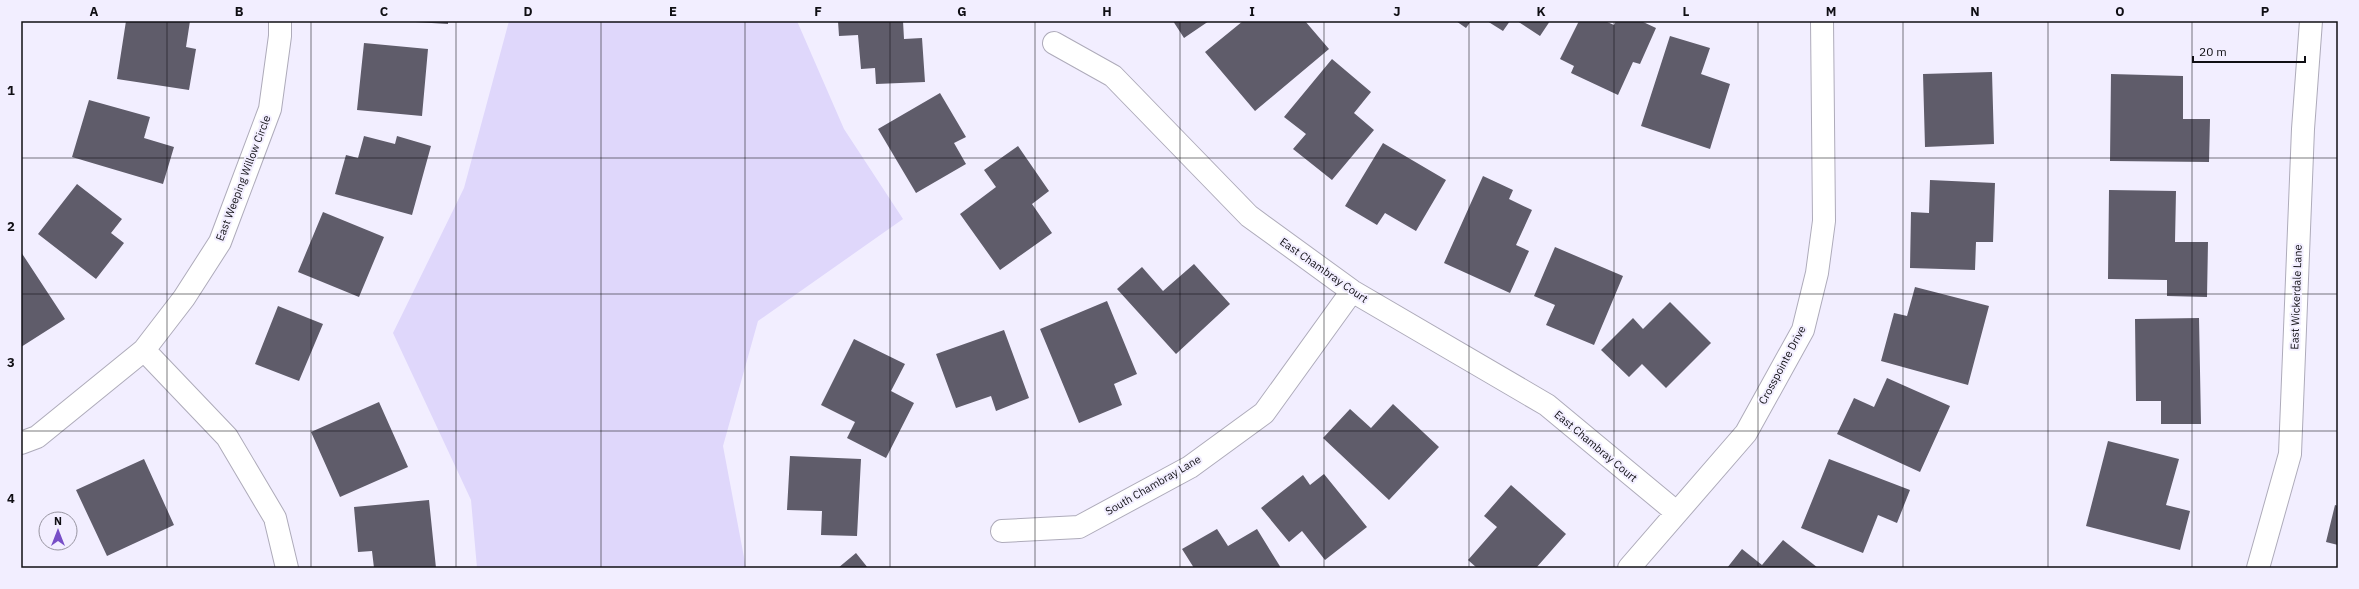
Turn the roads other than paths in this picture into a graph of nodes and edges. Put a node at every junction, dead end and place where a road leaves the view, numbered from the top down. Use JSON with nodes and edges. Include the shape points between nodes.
{"nodes":[{"id":1,"x":280,"y":21,"type":"edge"},
{"id":2,"x":1822,"y":21,"type":"edge"},
{"id":3,"x":2298,"y":21,"type":"edge"},
{"id":4,"x":2312,"y":21,"type":"edge"},
{"id":5,"x":1054,"y":43,"type":"dead end"},
{"id":6,"x":1352,"y":292,"type":"junction"},
{"id":7,"x":144,"y":350,"type":"junction"},
{"id":8,"x":21,"y":443,"type":"edge"},
{"id":9,"x":1676,"y":512,"type":"junction"},
{"id":10,"x":1002,"y":531,"type":"dead end"},
{"id":11,"x":287,"y":568,"type":"edge"},
{"id":12,"x":1629,"y":568,"type":"edge"},
{"id":13,"x":2258,"y":568,"type":"edge"}],
"edges":[{"from":1,"to":7,"type":"street","name":"East Weeping Willow Circle","via":[[270,109],[220,242],[184,298]]},
{"from":2,"to":9,"type":"street","name":"Crosspointe Drive","via":[[1824,221],[1817,273],[1803,330],[1746,433]]},
{"from":3,"to":4,"type":"street"},
{"from":4,"to":13,"type":"street","name":"East Wickerdale Lane","via":[[2303,129],[2290,454]]},
{"from":5,"to":6,"type":"street","name":"East Chambray Court","via":[[1113,76],[1249,216]]},
{"from":6,"to":9,"type":"street","name":"East Chambray Court","via":[[1547,405]]},
{"from":6,"to":10,"type":"street","name":"South Chambray Lane","via":[[1264,413],[1190,467],[1079,527]]},
{"from":7,"to":8,"type":"street","name":"East Weeping Willow Circle","via":[[37,437]]},
{"from":7,"to":11,"type":"street","via":[[227,438],[275,518]]},
{"from":9,"to":12,"type":"street","name":"Crosspointe Drive"}]}
